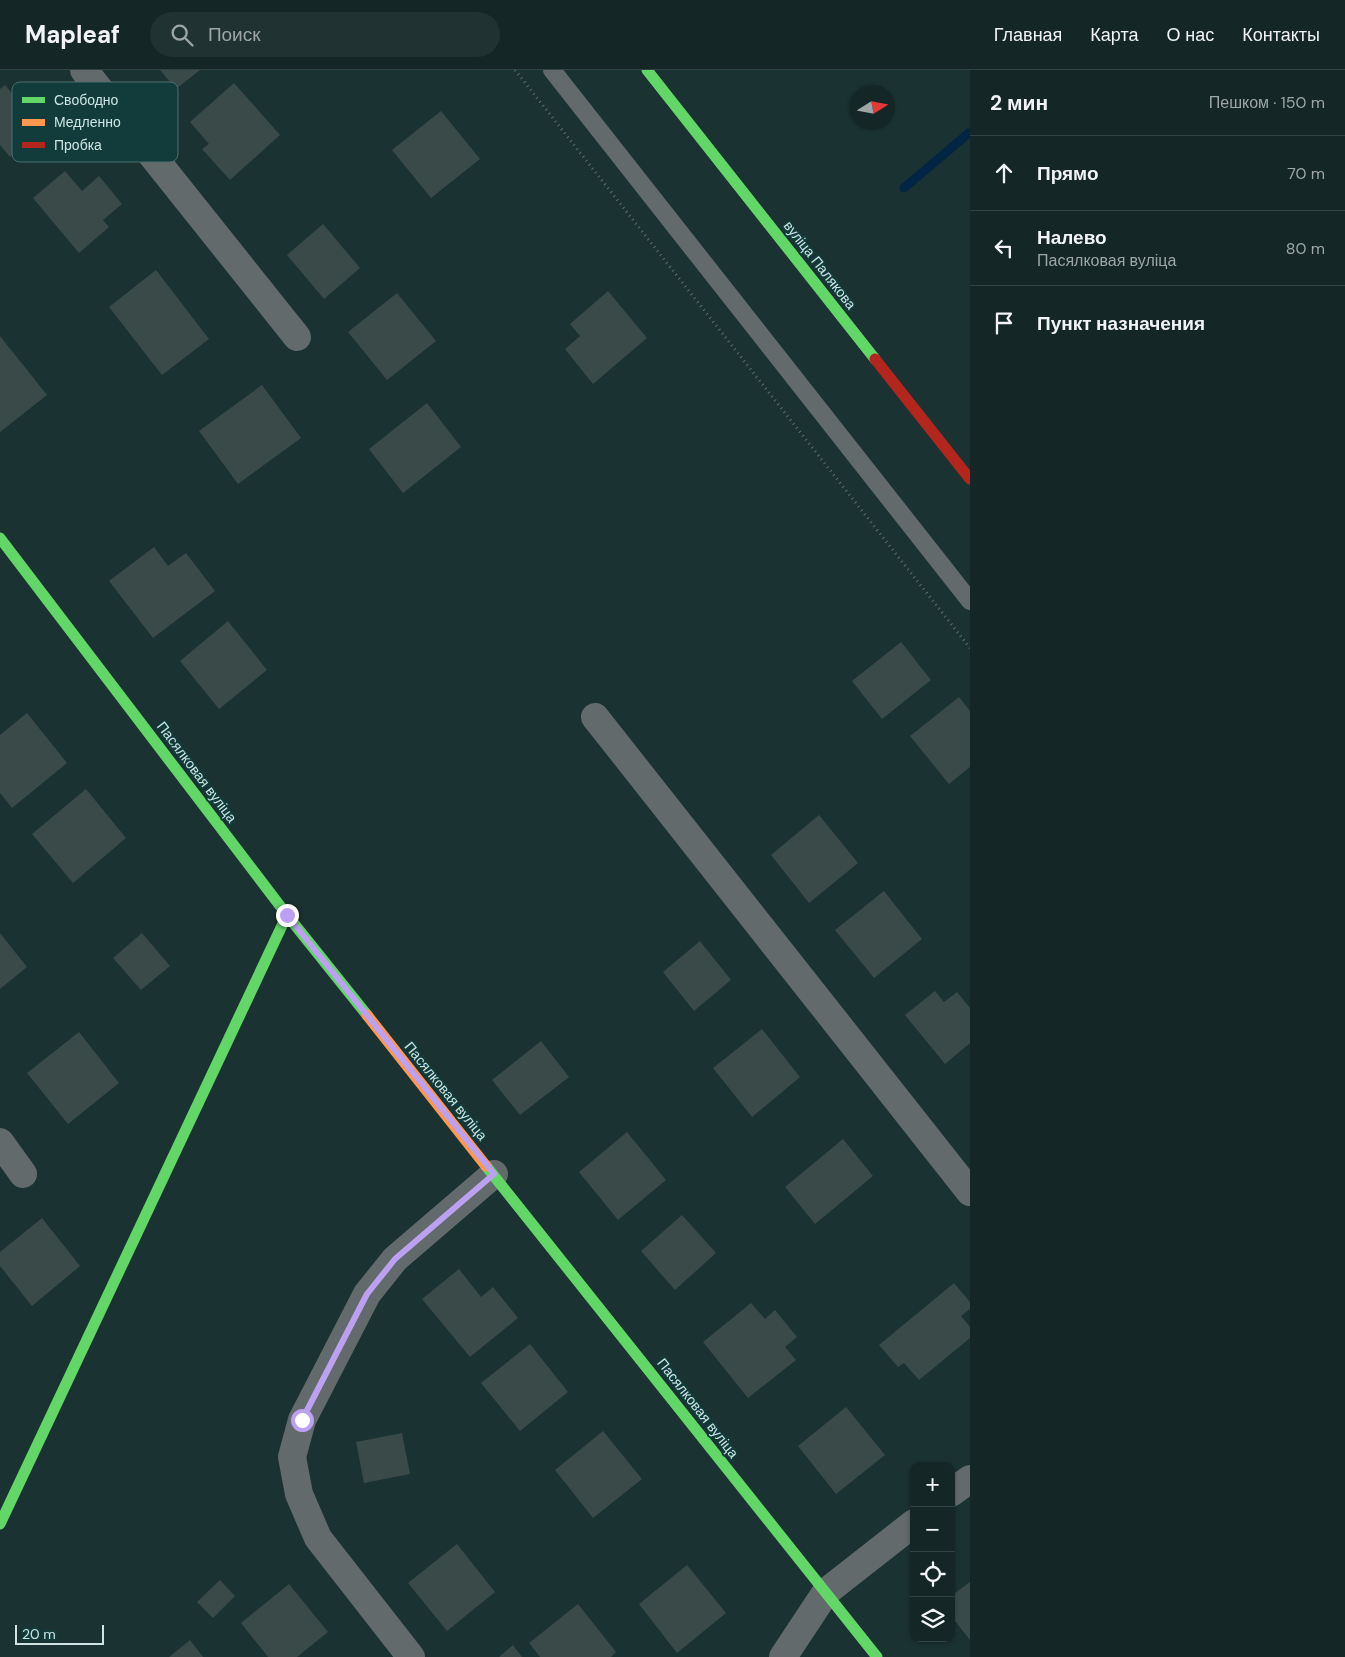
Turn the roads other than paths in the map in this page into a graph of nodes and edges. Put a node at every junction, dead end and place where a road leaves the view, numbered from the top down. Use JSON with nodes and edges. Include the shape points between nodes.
{"nodes":[{"id":1,"x":84,"y":70,"type":"edge"},
{"id":2,"x":552,"y":70,"type":"edge"},
{"id":3,"x":647,"y":70,"type":"edge"},
{"id":4,"x":94,"y":82,"type":"edge"},
{"id":5,"x":157,"y":162,"type":"edge"},
{"id":6,"x":297,"y":337,"type":"dead end"},
{"id":7,"x":970,"y":479,"type":"edge"},
{"id":8,"x":0,"y":538,"type":"edge"},
{"id":9,"x":970,"y":601,"type":"edge"},
{"id":10,"x":595,"y":717,"type":"dead end"},
{"id":11,"x":287,"y":915,"type":"junction"},
{"id":12,"x":0,"y":1142,"type":"edge"},
{"id":13,"x":23,"y":1174,"type":"dead end"},
{"id":14,"x":494,"y":1174,"type":"junction"},
{"id":15,"x":970,"y":1192,"type":"edge"},
{"id":16,"x":970,"y":1479,"type":"edge"},
{"id":17,"x":955,"y":1490,"type":"edge"},
{"id":18,"x":0,"y":1524,"type":"edge"},
{"id":19,"x":910,"y":1526,"type":"edge"},
{"id":20,"x":826,"y":1592,"type":"junction"},
{"id":21,"x":411,"y":1657,"type":"edge"},
{"id":22,"x":783,"y":1657,"type":"edge"},
{"id":23,"x":877,"y":1657,"type":"edge"}],
"edges":[{"from":1,"to":4,"type":"street"},
{"from":2,"to":9,"type":"lane"},
{"from":3,"to":7,"type":"street","name":"вуліца Палякова"},
{"from":5,"to":6,"type":"street"},
{"from":8,"to":11,"type":"street","name":"Пасялковая вуліца"},
{"from":10,"to":15,"type":"street"},
{"from":11,"to":14,"type":"street","name":"Пасялковая вуліца"},
{"from":11,"to":18,"type":"street"},
{"from":12,"to":13,"type":"street"},
{"from":14,"to":20,"type":"street","name":"Пасялковая вуліца"},
{"from":14,"to":21,"type":"street","via":[[395,1259],[367,1294],[302,1420],[292,1457],[299,1494],[318,1538]]},
{"from":16,"to":17,"type":"street"},
{"from":19,"to":20,"type":"street"},
{"from":20,"to":22,"type":"street"},
{"from":20,"to":23,"type":"street","name":"Пасялковая вуліца"}]}
